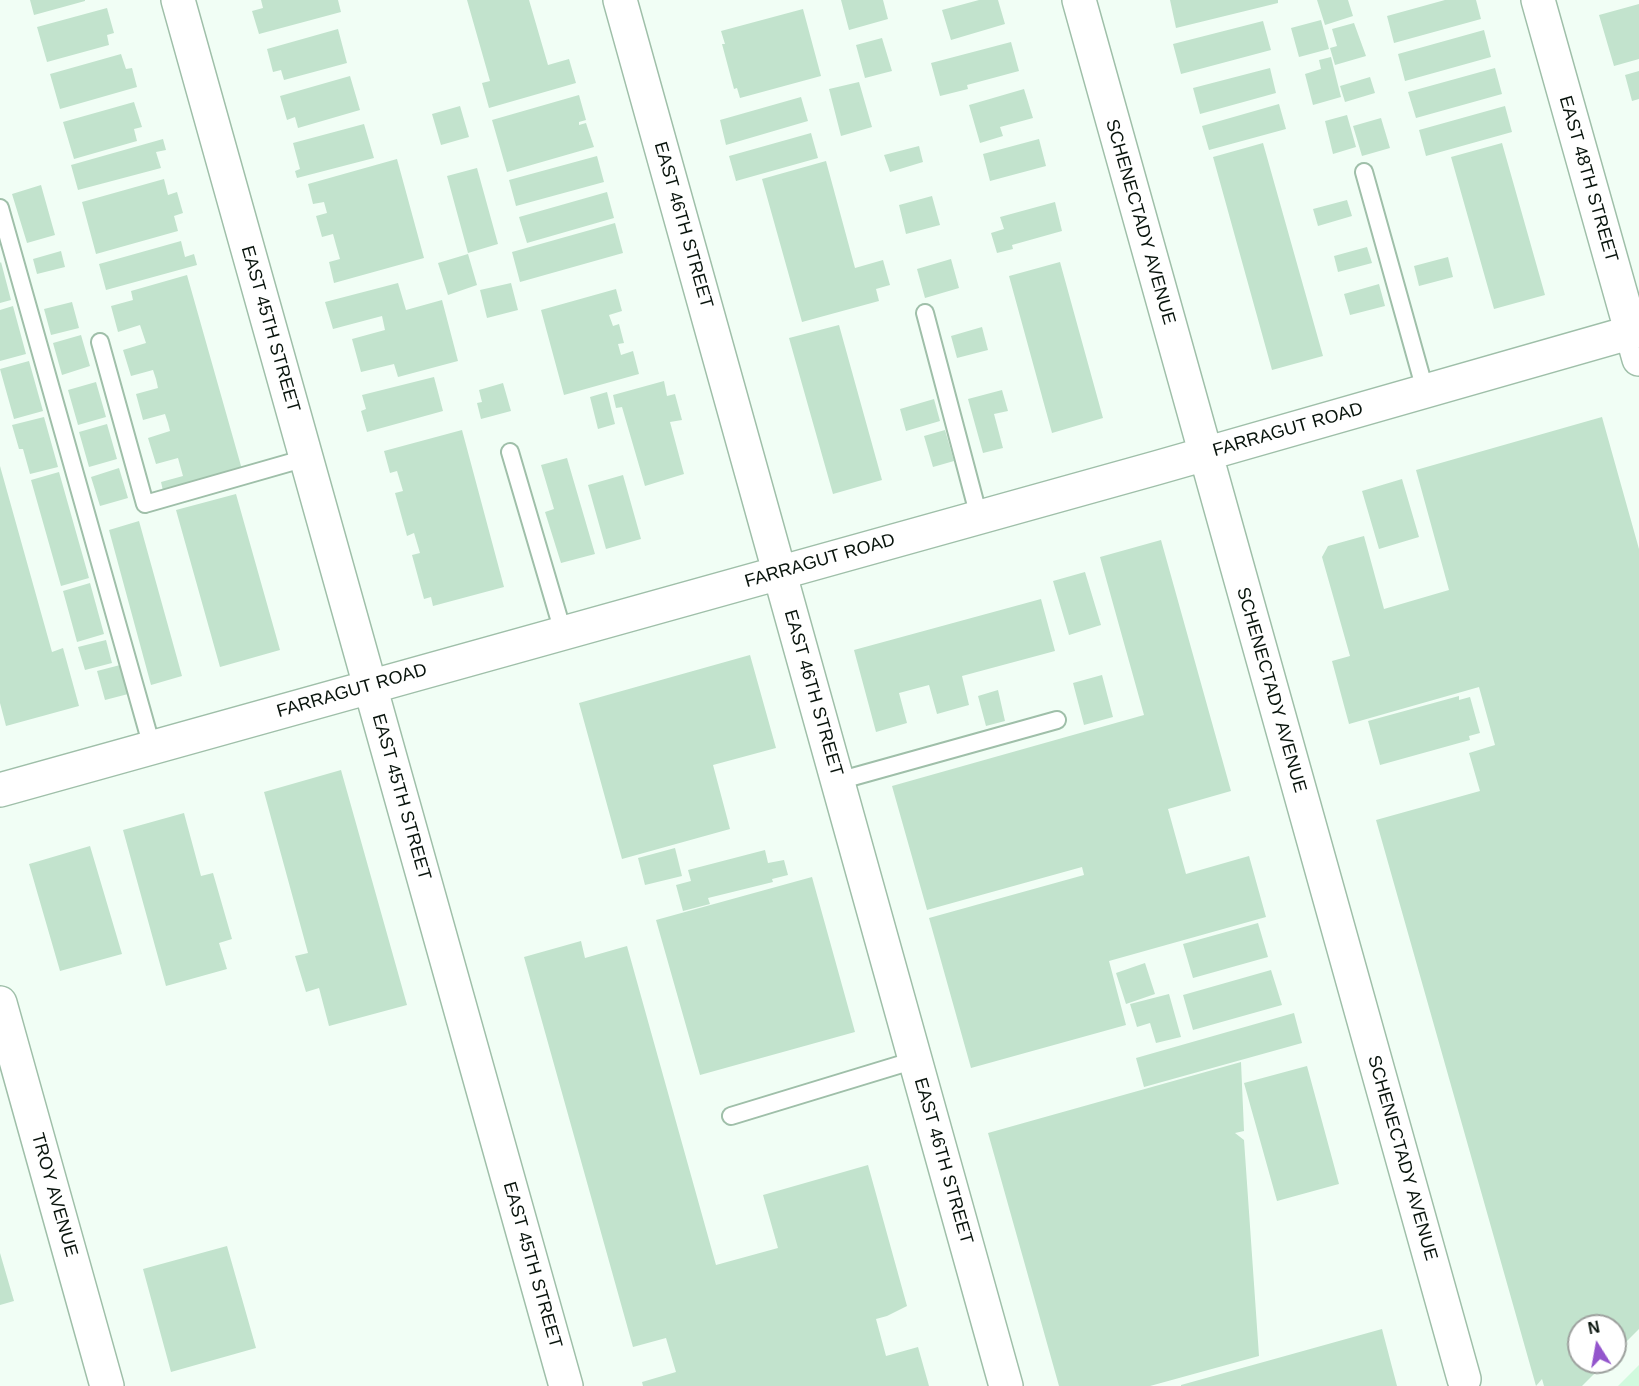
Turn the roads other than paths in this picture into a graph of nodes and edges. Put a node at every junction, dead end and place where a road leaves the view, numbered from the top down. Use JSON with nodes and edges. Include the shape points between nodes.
{"nodes":[{"id":1,"x":178,"y":0,"type":"edge"},
{"id":2,"x":621,"y":0,"type":"edge"},
{"id":3,"x":1079,"y":0,"type":"edge"},
{"id":4,"x":1539,"y":0,"type":"edge"},
{"id":5,"x":1364,"y":172,"type":"dead end"},
{"id":6,"x":0,"y":208,"type":"edge"},
{"id":7,"x":925,"y":313,"type":"dead end"},
{"id":8,"x":1637,"y":340,"type":"edge"},
{"id":9,"x":100,"y":342,"type":"dead end"},
{"id":10,"x":1425,"y":390,"type":"junction"},
{"id":11,"x":510,"y":452,"type":"dead end"},
{"id":12,"x":1205,"y":453,"type":"junction"},
{"id":13,"x":306,"y":458,"type":"junction"},
{"id":14,"x":979,"y":517,"type":"junction"},
{"id":15,"x":779,"y":573,"type":"junction"},
{"id":16,"x":563,"y":632,"type":"junction"},
{"id":17,"x":370,"y":686,"type":"junction"},
{"id":18,"x":1057,"y":720,"type":"dead end"},
{"id":19,"x":152,"y":747,"type":"junction"},
{"id":20,"x":838,"y":781,"type":"junction"},
{"id":21,"x":0,"y":790,"type":"edge"},
{"id":22,"x":0,"y":1003,"type":"edge"},
{"id":23,"x":915,"y":1060,"type":"junction"},
{"id":24,"x":731,"y":1116,"type":"dead end"},
{"id":25,"x":1464,"y":1379,"type":"dead end"},
{"id":26,"x":107,"y":1386,"type":"edge"},
{"id":27,"x":566,"y":1386,"type":"edge"},
{"id":28,"x":1006,"y":1386,"type":"edge"}],
"edges":[{"from":1,"to":13,"type":"street","name":"EAST 45TH STREET"},
{"from":2,"to":15,"type":"street","name":"EAST 46TH STREET"},
{"from":3,"to":12,"type":"street","name":"SCHENECTADY AVENUE"},
{"from":4,"to":8,"type":"street","name":"EAST 48TH STREET"},
{"from":5,"to":10,"type":"lane"},
{"from":6,"to":19,"type":"lane"},
{"from":7,"to":14,"type":"lane"},
{"from":8,"to":10,"type":"street","name":"FARRAGUT ROAD"},
{"from":9,"to":13,"type":"lane","via":[[145,504]]},
{"from":10,"to":12,"type":"street","name":"FARRAGUT ROAD"},
{"from":11,"to":16,"type":"lane"},
{"from":12,"to":14,"type":"street","name":"FARRAGUT ROAD"},
{"from":12,"to":25,"type":"street","name":"SCHENECTADY AVENUE"},
{"from":13,"to":17,"type":"street","name":"EAST 45TH STREET"},
{"from":14,"to":15,"type":"street","name":"FARRAGUT ROAD"},
{"from":15,"to":16,"type":"street","name":"FARRAGUT ROAD"},
{"from":15,"to":20,"type":"street","name":"EAST 46TH STREET"},
{"from":16,"to":17,"type":"street","name":"FARRAGUT ROAD"},
{"from":17,"to":19,"type":"street","name":"FARRAGUT ROAD"},
{"from":17,"to":27,"type":"street","name":"EAST 45TH STREET"},
{"from":18,"to":20,"type":"lane"},
{"from":19,"to":21,"type":"street","name":"FARRAGUT ROAD"},
{"from":20,"to":23,"type":"street","name":"EAST 46TH STREET"},
{"from":22,"to":26,"type":"street","name":"TROY AVENUE"},
{"from":23,"to":24,"type":"lane"},
{"from":23,"to":28,"type":"street","name":"EAST 46TH STREET"}]}
